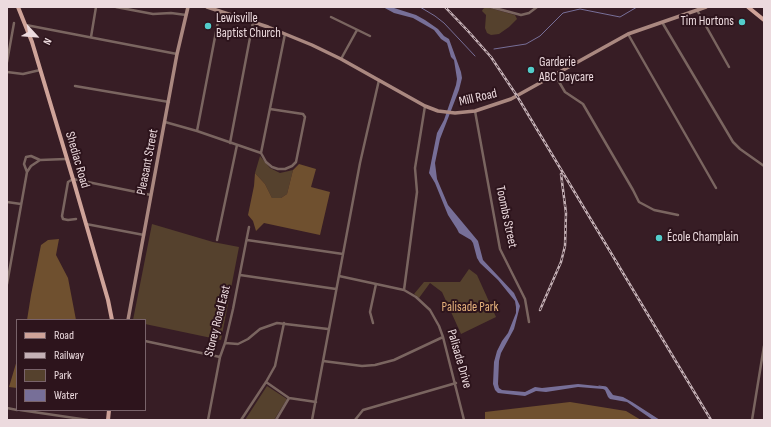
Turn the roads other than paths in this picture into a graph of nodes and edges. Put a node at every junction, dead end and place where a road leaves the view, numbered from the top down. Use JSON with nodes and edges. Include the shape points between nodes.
{"nodes":[{"id":1,"x":96,"y":7,"type":"edge"},
{"id":2,"x":116,"y":7,"type":"edge"},
{"id":3,"x":188,"y":7,"type":"edge"},
{"id":4,"x":207,"y":7,"type":"edge"},
{"id":5,"x":491,"y":7,"type":"edge"},
{"id":6,"x":537,"y":7,"type":"edge"},
{"id":7,"x":706,"y":7,"type":"edge"},
{"id":8,"x":748,"y":7,"type":"edge"},
{"id":9,"x":753,"y":7,"type":"edge"},
{"id":10,"x":19,"y":8,"type":"edge"},
{"id":11,"x":697,"y":10,"type":"junction"},
{"id":12,"x":220,"y":11,"type":"junction"},
{"id":13,"x":756,"y":14,"type":"junction"},
{"id":14,"x":186,"y":15,"type":"junction"},
{"id":15,"x":331,"y":17,"type":"dead end"},
{"id":16,"x":764,"y":20,"type":"edge"},
{"id":17,"x":252,"y":22,"type":"junction"},
{"id":18,"x":662,"y":22,"type":"junction"},
{"id":19,"x":14,"y":23,"type":"dead end"},
{"id":20,"x":26,"y":25,"type":"junction"},
{"id":21,"x":356,"y":30,"type":"junction"},
{"id":22,"x":284,"y":34,"type":"junction"},
{"id":23,"x":628,"y":34,"type":"junction"},
{"id":24,"x":370,"y":36,"type":"dead end"},
{"id":25,"x":90,"y":37,"type":"junction"},
{"id":26,"x":177,"y":54,"type":"junction"},
{"id":27,"x":341,"y":59,"type":"junction"},
{"id":28,"x":7,"y":62,"type":"edge"},
{"id":29,"x":728,"y":67,"type":"dead end"},
{"id":30,"x":40,"y":70,"type":"junction"},
{"id":31,"x":7,"y":72,"type":"edge"},
{"id":32,"x":555,"y":75,"type":"junction"},
{"id":33,"x":379,"y":80,"type":"junction"},
{"id":34,"x":75,"y":86,"type":"dead end"},
{"id":35,"x":169,"y":102,"type":"junction"},
{"id":36,"x":426,"y":106,"type":"junction"},
{"id":37,"x":270,"y":109,"type":"junction"},
{"id":38,"x":475,"y":111,"type":"junction"},
{"id":39,"x":165,"y":122,"type":"junction"},
{"id":40,"x":197,"y":131,"type":"junction"},
{"id":41,"x":230,"y":143,"type":"junction"},
{"id":42,"x":237,"y":145,"type":"junction"},
{"id":43,"x":261,"y":153,"type":"junction"},
{"id":44,"x":66,"y":159,"type":"junction"},
{"id":45,"x":40,"y":160,"type":"junction"},
{"id":46,"x":764,"y":166,"type":"edge"},
{"id":47,"x":27,"y":172,"type":"junction"},
{"id":48,"x":73,"y":179,"type":"junction"},
{"id":49,"x":716,"y":188,"type":"dead end"},
{"id":50,"x":152,"y":195,"type":"junction"},
{"id":51,"x":7,"y":202,"type":"edge"},
{"id":52,"x":21,"y":204,"type":"junction"},
{"id":53,"x":678,"y":215,"type":"dead end"},
{"id":54,"x":76,"y":219,"type":"dead end"},
{"id":55,"x":86,"y":224,"type":"junction"},
{"id":56,"x":249,"y":227,"type":"dead end"},
{"id":57,"x":144,"y":235,"type":"junction"},
{"id":58,"x":217,"y":240,"type":"dead end"},
{"id":59,"x":247,"y":240,"type":"junction"},
{"id":60,"x":343,"y":254,"type":"junction"},
{"id":61,"x":240,"y":275,"type":"junction"},
{"id":62,"x":339,"y":276,"type":"junction"},
{"id":63,"x":7,"y":284,"type":"edge"},
{"id":64,"x":376,"y":284,"type":"junction"},
{"id":65,"x":336,"y":289,"type":"junction"},
{"id":66,"x":404,"y":290,"type":"junction"},
{"id":67,"x":112,"y":319,"type":"edge"},
{"id":68,"x":128,"y":319,"type":"edge"},
{"id":69,"x":529,"y":322,"type":"dead end"},
{"id":70,"x":284,"y":323,"type":"junction"},
{"id":71,"x":373,"y":323,"type":"dead end"},
{"id":72,"x":328,"y":329,"type":"junction"},
{"id":73,"x":443,"y":337,"type":"junction"},
{"id":74,"x":146,"y":341,"type":"edge"},
{"id":75,"x":225,"y":343,"type":"junction"},
{"id":76,"x":764,"y":346,"type":"edge"},
{"id":77,"x":220,"y":357,"type":"junction"},
{"id":78,"x":323,"y":361,"type":"junction"},
{"id":79,"x":266,"y":382,"type":"junction"},
{"id":80,"x":456,"y":382,"type":"junction"},
{"id":81,"x":289,"y":398,"type":"junction"},
{"id":82,"x":316,"y":402,"type":"junction"},
{"id":83,"x":27,"y":411,"type":"edge"},
{"id":84,"x":88,"y":420,"type":"edge"},
{"id":85,"x":208,"y":420,"type":"edge"},
{"id":86,"x":241,"y":420,"type":"edge"},
{"id":87,"x":276,"y":420,"type":"edge"},
{"id":88,"x":312,"y":420,"type":"edge"},
{"id":89,"x":355,"y":420,"type":"edge"},
{"id":90,"x":464,"y":420,"type":"edge"},
{"id":91,"x":752,"y":420,"type":"edge"}],
"edges":[{"from":1,"to":25,"type":"street"},
{"from":2,"to":14,"type":"street","via":[[153,14]]},
{"from":3,"to":14,"type":"street","name":"Pleasant Street"},
{"from":4,"to":12,"type":"street","name":"Mill Road"},
{"from":5,"to":6,"type":"street","via":[[521,15]]},
{"from":7,"to":11,"type":"street","name":"Mill Road"},
{"from":8,"to":13,"type":"main road"},
{"from":9,"to":13,"type":"main road"},
{"from":10,"to":20,"type":"main road","name":"Shediac Road"},
{"from":11,"to":18,"type":"street","name":"Mill Road"},
{"from":11,"to":29,"type":"street"},
{"from":12,"to":17,"type":"street","name":"Mill Road"},
{"from":12,"to":40,"type":"street"},
{"from":13,"to":16,"type":"main road"},
{"from":14,"to":26,"type":"street","name":"Pleasant Street"},
{"from":15,"to":21,"type":"street"},
{"from":17,"to":22,"type":"street","name":"Mill Road"},
{"from":17,"to":41,"type":"street"},
{"from":18,"to":23,"type":"street","name":"Mill Road"},
{"from":18,"to":46,"type":"street","via":[[733,142],[740,150]]},
{"from":19,"to":28,"type":"street"},
{"from":20,"to":25,"type":"street"},
{"from":20,"to":30,"type":"main road","name":"Shediac Road"},
{"from":21,"to":24,"type":"street"},
{"from":21,"to":27,"type":"street"},
{"from":22,"to":27,"type":"street","name":"Mill Road"},
{"from":22,"to":37,"type":"street"},
{"from":23,"to":32,"type":"street","name":"Mill Road"},
{"from":23,"to":49,"type":"street"},
{"from":25,"to":26,"type":"street"},
{"from":26,"to":35,"type":"street","name":"Pleasant Street"},
{"from":27,"to":33,"type":"street","name":"Mill Road"},
{"from":30,"to":31,"type":"street","via":[[23,74]]},
{"from":30,"to":44,"type":"main road","name":"Shediac Road"},
{"from":32,"to":38,"type":"street","name":"Mill Road","via":[[511,99]]},
{"from":32,"to":53,"type":"street","via":[[565,92],[583,104],[639,202],[654,210]]},
{"from":33,"to":36,"type":"street","name":"Mill Road"},
{"from":33,"to":60,"type":"street"},
{"from":34,"to":35,"type":"street"},
{"from":35,"to":39,"type":"street","name":"Pleasant Street"},
{"from":36,"to":38,"type":"street","name":"Mill Road","via":[[438,111],[456,113]]},
{"from":36,"to":66,"type":"street","via":[[415,168],[417,192]]},
{"from":37,"to":43,"type":"street"},
{"from":37,"to":43,"type":"street","via":[[303,114],[305,117],[296,162],[285,170],[278,170],[266,162]]},
{"from":38,"to":69,"type":"street","name":"Toombs Street","via":[[500,249],[526,299]]},
{"from":39,"to":40,"type":"street"},
{"from":39,"to":50,"type":"street","name":"Pleasant Street"},
{"from":40,"to":41,"type":"street"},
{"from":41,"to":42,"type":"street"},
{"from":42,"to":43,"type":"street"},
{"from":42,"to":58,"type":"street"},
{"from":44,"to":45,"type":"street"},
{"from":44,"to":48,"type":"main road","name":"Shediac Road"},
{"from":45,"to":47,"type":"street"},
{"from":45,"to":47,"type":"street","via":[[31,156],[26,157],[24,164]]},
{"from":47,"to":52,"type":"street"},
{"from":48,"to":50,"type":"street"},
{"from":48,"to":54,"type":"street","via":[[68,182],[62,216],[68,220]]},
{"from":48,"to":55,"type":"main road","name":"Shediac Road"},
{"from":50,"to":57,"type":"street","name":"Pleasant Street"},
{"from":51,"to":52,"type":"street"},
{"from":52,"to":63,"type":"street"},
{"from":55,"to":57,"type":"street"},
{"from":55,"to":67,"type":"main road","name":"Shediac Road"},
{"from":56,"to":59,"type":"street","name":"Storey Road East"},
{"from":57,"to":68,"type":"street","name":"Pleasant Street"},
{"from":59,"to":60,"type":"street"},
{"from":59,"to":61,"type":"street","name":"Storey Road East"},
{"from":60,"to":62,"type":"street"},
{"from":61,"to":65,"type":"street"},
{"from":61,"to":75,"type":"street","name":"Storey Road East"},
{"from":62,"to":64,"type":"street","name":"Palisade Drive"},
{"from":62,"to":65,"type":"street"},
{"from":64,"to":66,"type":"street","name":"Palisade Drive"},
{"from":64,"to":71,"type":"street","via":[[370,312]]},
{"from":65,"to":72,"type":"street"},
{"from":66,"to":73,"type":"street","name":"Palisade Drive","via":[[430,310],[440,326]]},
{"from":70,"to":72,"type":"street"},
{"from":70,"to":75,"type":"street","via":[[260,329],[238,344]]},
{"from":70,"to":79,"type":"street","via":[[275,366]]},
{"from":72,"to":78,"type":"street"},
{"from":73,"to":78,"type":"street","via":[[375,366]]},
{"from":73,"to":80,"type":"street","name":"Palisade Drive"},
{"from":74,"to":77,"type":"street"},
{"from":75,"to":77,"type":"street","name":"Storey Road East"},
{"from":76,"to":91,"type":"street"},
{"from":77,"to":85,"type":"street","name":"Storey Road East"},
{"from":78,"to":82,"type":"street"},
{"from":79,"to":81,"type":"street"},
{"from":79,"to":86,"type":"street"},
{"from":80,"to":89,"type":"street","via":[[363,410]]},
{"from":80,"to":90,"type":"street","name":"Palisade Drive"},
{"from":81,"to":82,"type":"street"},
{"from":81,"to":87,"type":"street"},
{"from":82,"to":88,"type":"street"},
{"from":83,"to":84,"type":"street"}]}
